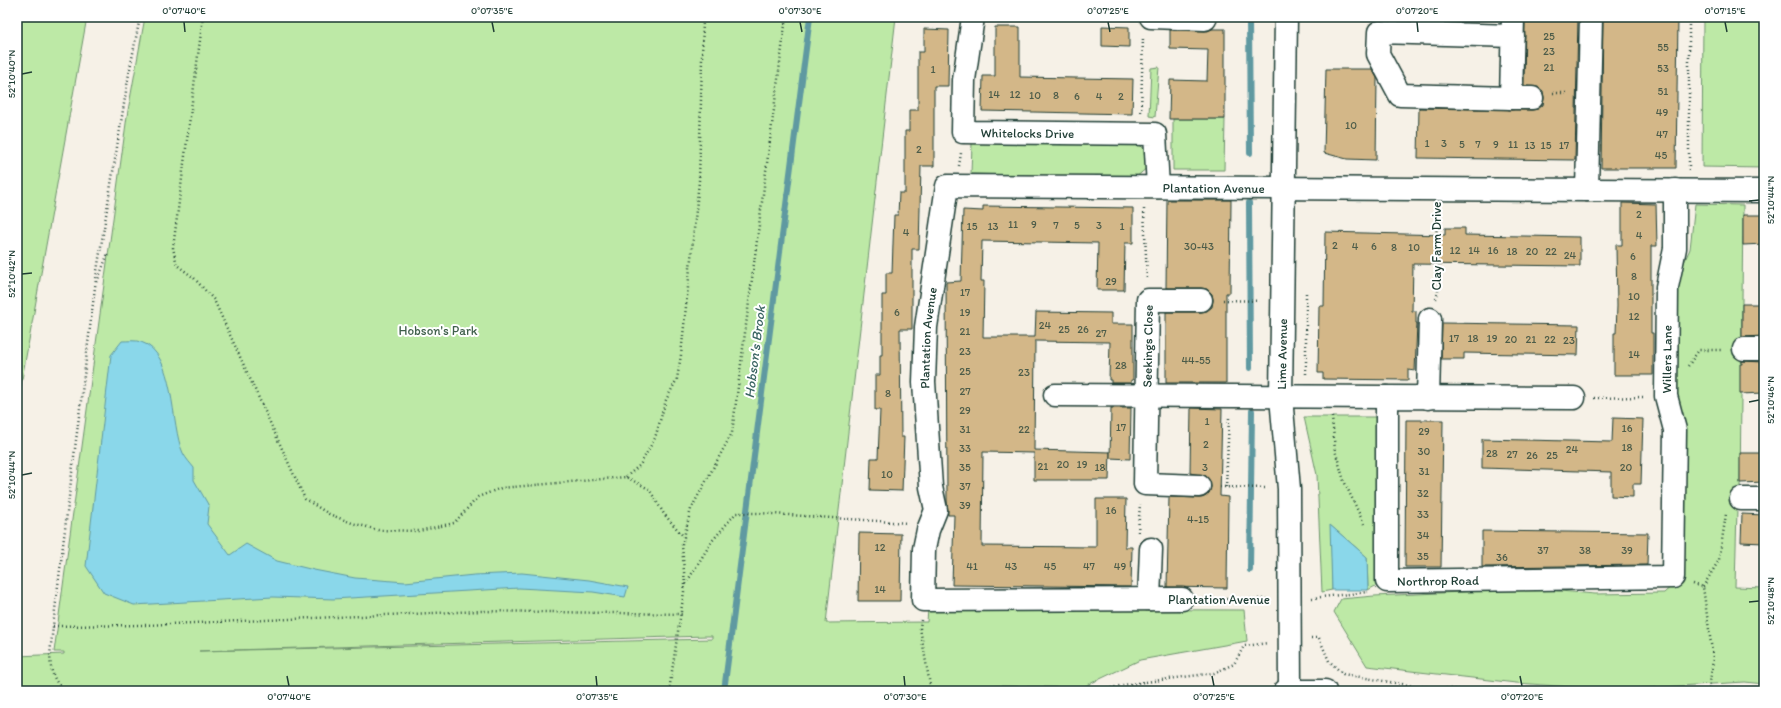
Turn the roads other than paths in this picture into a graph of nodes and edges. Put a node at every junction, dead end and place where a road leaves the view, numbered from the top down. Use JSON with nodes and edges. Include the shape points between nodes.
{"nodes":[{"id":1,"x":973,"y":17,"type":"edge"},
{"id":2,"x":1151,"y":17,"type":"edge"},
{"id":3,"x":1286,"y":17,"type":"edge"},
{"id":4,"x":1591,"y":17,"type":"edge"},
{"id":5,"x":1205,"y":19,"type":"dead end"},
{"id":6,"x":1513,"y":26,"type":"edge"},
{"id":7,"x":1151,"y":187,"type":"junction"},
{"id":8,"x":1284,"y":188,"type":"junction"},
{"id":9,"x":1587,"y":190,"type":"junction"},
{"id":10,"x":1682,"y":190,"type":"junction"},
{"id":11,"x":1764,"y":191,"type":"edge"},
{"id":12,"x":1201,"y":300,"type":"dead end"},
{"id":13,"x":1430,"y":319,"type":"road end"},
{"id":14,"x":1055,"y":395,"type":"dead end"},
{"id":15,"x":1147,"y":396,"type":"junction"},
{"id":16,"x":1281,"y":397,"type":"junction"},
{"id":17,"x":1387,"y":397,"type":"junction"},
{"id":18,"x":1428,"y":398,"type":"junction"},
{"id":19,"x":1574,"y":398,"type":"road end"},
{"id":20,"x":1199,"y":486,"type":"dead end"},
{"id":21,"x":1741,"y":499,"type":"road end"},
{"id":22,"x":1764,"y":499,"type":"edge"},
{"id":23,"x":1151,"y":549,"type":"road end"},
{"id":24,"x":1673,"y":577,"type":"joint"},
{"id":25,"x":1149,"y":599,"type":"junction"},
{"id":26,"x":1182,"y":599,"type":"road end"},
{"id":27,"x":1285,"y":691,"type":"edge"},
{"id":28,"x":1290,"y":691,"type":"edge"},
{"id":29,"x":1325,"y":691,"type":"edge"}],
"edges":[{"from":1,"to":7,"type":"street","name":"Whitelocks Drive","via":[[964,80],[963,132],[1155,134]]},
{"from":2,"to":5,"type":"street"},
{"from":3,"to":8,"type":"street","name":"Lime Avenue"},
{"from":4,"to":9,"type":"street"},
{"from":6,"to":6,"type":"street","via":[[1521,98],[1400,95],[1378,54],[1380,32]]},
{"from":7,"to":8,"type":"street","name":"Plantation Avenue"},
{"from":7,"to":25,"type":"street","name":"Plantation Avenue","via":[[947,186],[926,327],[924,382],[931,487],[936,510],[924,549],[923,600]]},
{"from":8,"to":9,"type":"street","name":"Clay Farm Drive"},
{"from":8,"to":16,"type":"street","name":"Lime Avenue"},
{"from":9,"to":10,"type":"street","name":"Clay Farm Drive"},
{"from":10,"to":11,"type":"street","name":"Clay Farm Drive"},
{"from":10,"to":24,"type":"street","name":"Willers Lane","via":[[1675,248],[1667,286],[1666,396],[1674,430]]},
{"from":12,"to":15,"type":"street","name":"Seekings Close","via":[[1148,300]]},
{"from":13,"to":18,"type":"street"},
{"from":14,"to":15,"type":"street"},
{"from":15,"to":16,"type":"street","name":"Seekings Close"},
{"from":15,"to":20,"type":"street","name":"Seekings Close","via":[[1145,484]]},
{"from":16,"to":17,"type":"street"},
{"from":16,"to":28,"type":"street","name":"Lime Avenue","via":[[1289,489]]},
{"from":17,"to":18,"type":"street"},
{"from":17,"to":24,"type":"street","name":"Northrop Road","via":[[1387,581]]},
{"from":18,"to":19,"type":"street"},
{"from":21,"to":22,"type":"street"},
{"from":23,"to":25,"type":"street","name":"Plantation Avenue"},
{"from":25,"to":26,"type":"street","name":"Plantation Avenue"},
{"from":27,"to":28,"type":"street"},
{"from":28,"to":29,"type":"street"}]}
